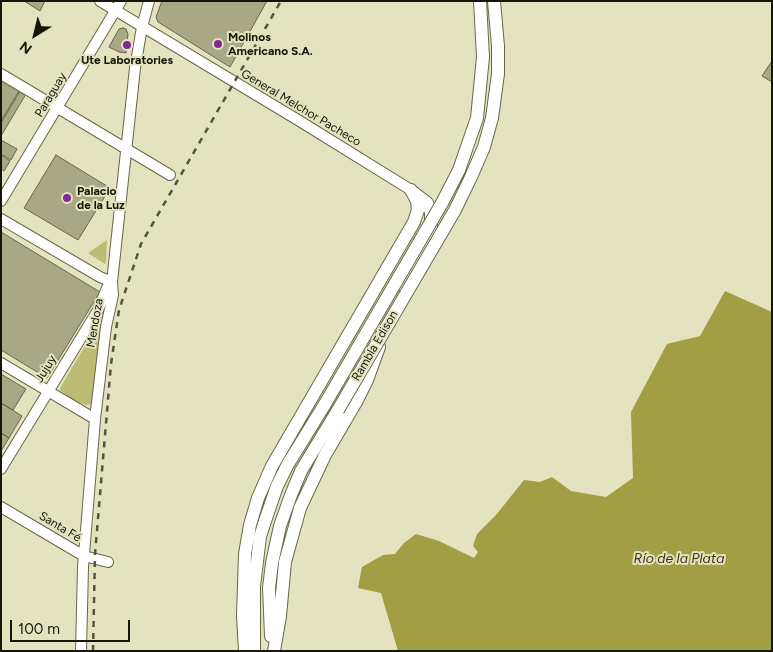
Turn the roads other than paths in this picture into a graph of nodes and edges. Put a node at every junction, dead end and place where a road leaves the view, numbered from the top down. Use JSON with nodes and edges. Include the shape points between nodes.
{"nodes":[{"id":1,"x":100,"y":1,"type":"edge"},
{"id":2,"x":121,"y":1,"type":"edge"},
{"id":3,"x":149,"y":1,"type":"edge"},
{"id":4,"x":480,"y":1,"type":"edge"},
{"id":5,"x":494,"y":1,"type":"edge"},
{"id":6,"x":115,"y":11,"type":"junction"},
{"id":7,"x":142,"y":27,"type":"junction"},
{"id":8,"x":1,"y":74,"type":"edge"},
{"id":9,"x":57,"y":108,"type":"junction"},
{"id":10,"x":125,"y":149,"type":"junction"},
{"id":11,"x":170,"y":175,"type":"dead end"},
{"id":12,"x":411,"y":190,"type":"junction"},
{"id":13,"x":1,"y":201,"type":"edge"},
{"id":14,"x":1,"y":219,"type":"edge"},
{"id":15,"x":112,"y":282,"type":"junction"},
{"id":16,"x":1,"y":363,"type":"edge"},
{"id":17,"x":48,"y":390,"type":"junction"},
{"id":18,"x":95,"y":418,"type":"junction"},
{"id":19,"x":1,"y":469,"type":"edge"},
{"id":20,"x":1,"y":507,"type":"edge"},
{"id":21,"x":84,"y":556,"type":"junction"},
{"id":22,"x":108,"y":562,"type":"dead end"},
{"id":23,"x":81,"y":651,"type":"edge"},
{"id":24,"x":245,"y":651,"type":"edge"},
{"id":25,"x":254,"y":651,"type":"edge"},
{"id":26,"x":273,"y":651,"type":"edge"}],
"edges":[{"from":1,"to":6,"type":"street","name":"General Melchor Pacheco"},
{"from":2,"to":6,"type":"street","name":"Paraguay"},
{"from":3,"to":7,"type":"street","name":"Mendoza"},
{"from":4,"to":25,"type":"main road","name":"Rambla Edison","bridge":true,"via":[[483,57],[477,118],[459,170],[278,486],[260,537],[254,586]]},
{"from":5,"to":26,"type":"main road","name":"Rambla Edison","bridge":true,"via":[[498,74],[484,147],[455,210],[301,471],[280,526],[272,563],[269,588]]},
{"from":6,"to":7,"type":"street","name":"General Melchor Pacheco"},
{"from":6,"to":9,"type":"street","name":"Paraguay"},
{"from":7,"to":10,"type":"street","name":"Mendoza"},
{"from":7,"to":12,"type":"street","name":"General Melchor Pacheco"},
{"from":8,"to":9,"type":"street"},
{"from":9,"to":10,"type":"street"},
{"from":9,"to":13,"type":"street","name":"Paraguay"},
{"from":10,"to":11,"type":"street"},
{"from":10,"to":15,"type":"street","name":"Mendoza"},
{"from":12,"to":24,"type":"main road","via":[[418,202],[414,222],[281,450],[258,498],[245,554]]},
{"from":12,"to":26,"type":"main road","via":[[427,203],[431,227],[367,380],[300,508],[285,562]]},
{"from":14,"to":15,"type":"street"},
{"from":15,"to":17,"type":"street","name":"Jujuy"},
{"from":15,"to":18,"type":"street","name":"Mendoza","via":[[113,295]]},
{"from":16,"to":17,"type":"street"},
{"from":17,"to":18,"type":"street"},
{"from":17,"to":19,"type":"street","name":"Jujuy"},
{"from":18,"to":21,"type":"street","name":"Mendoza"},
{"from":20,"to":21,"type":"street","name":"Santa Fé"},
{"from":21,"to":22,"type":"street","name":"Santa Fé"},
{"from":21,"to":23,"type":"street","name":"Mendoza"}]}
